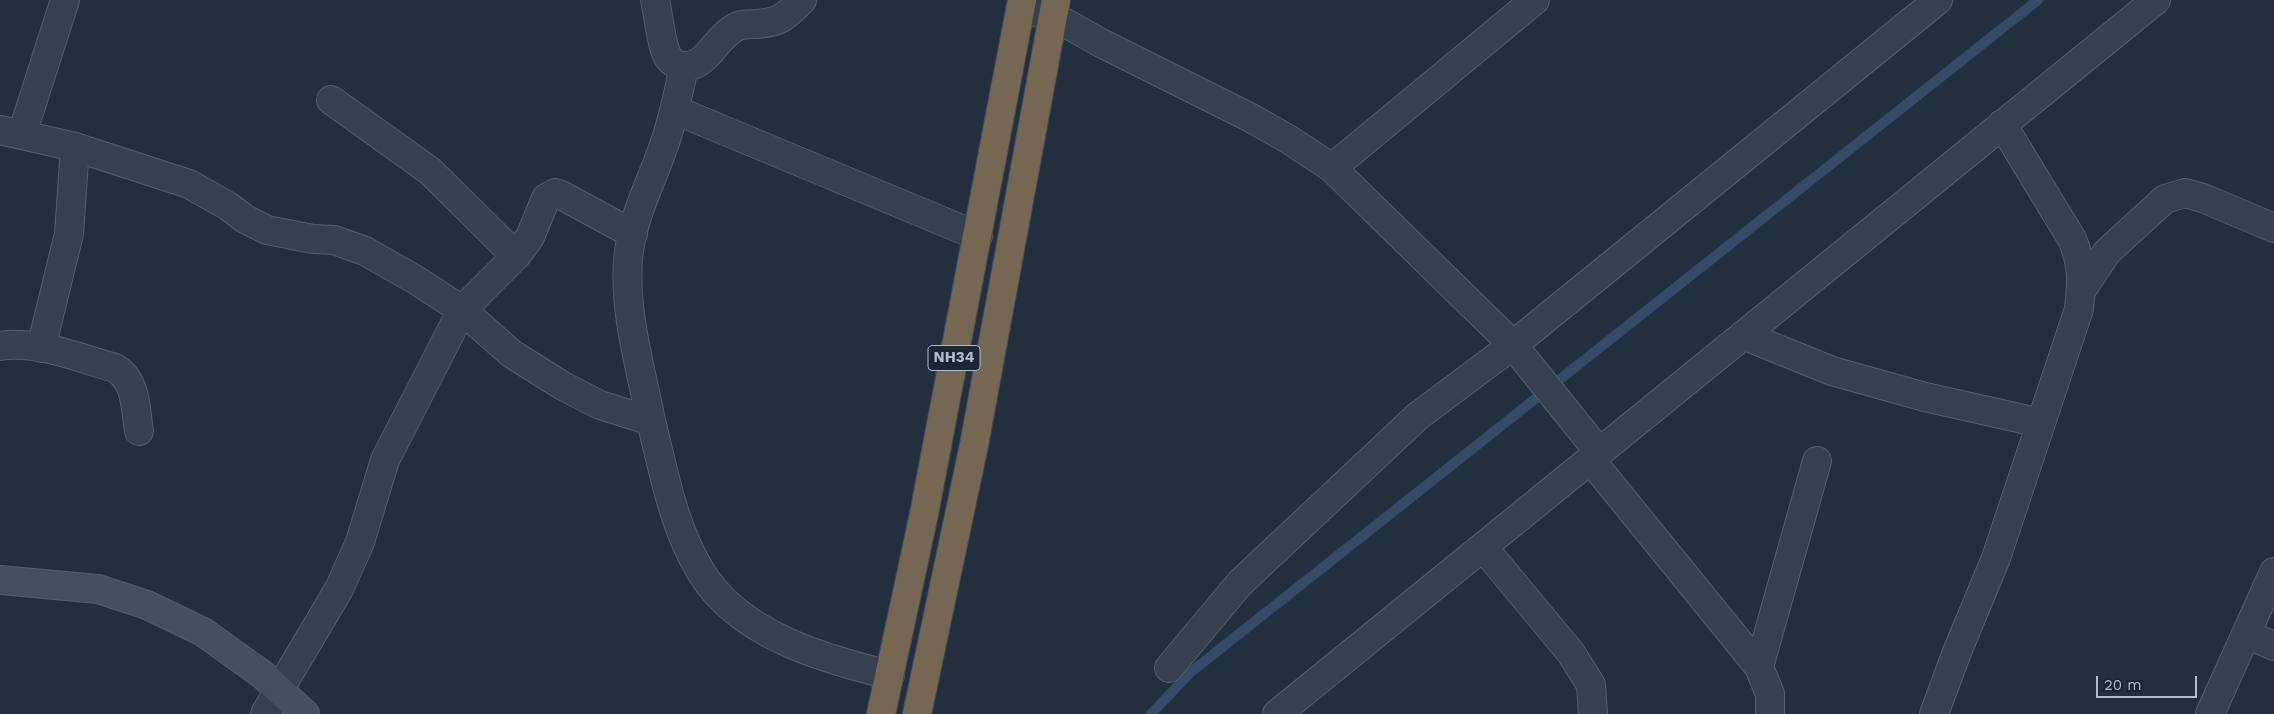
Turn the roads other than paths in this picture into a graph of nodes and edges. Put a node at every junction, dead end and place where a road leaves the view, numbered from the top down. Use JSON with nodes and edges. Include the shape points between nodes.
{"nodes":[{"id":1,"x":65,"y":0,"type":"edge"},
{"id":2,"x":655,"y":0,"type":"edge"},
{"id":3,"x":802,"y":0,"type":"edge"},
{"id":4,"x":1535,"y":0,"type":"edge"},
{"id":5,"x":2156,"y":0,"type":"edge"},
{"id":6,"x":1928,"y":3,"type":"edge"},
{"id":7,"x":1022,"y":5,"type":"edge"},
{"id":8,"x":1054,"y":8,"type":"edge"},
{"id":9,"x":684,"y":67,"type":"junction"},
{"id":10,"x":331,"y":100,"type":"dead end"},
{"id":11,"x":675,"y":110,"type":"junction"},
{"id":12,"x":2002,"y":124,"type":"junction"},
{"id":13,"x":11,"y":132,"type":"edge"},
{"id":14,"x":75,"y":147,"type":"junction"},
{"id":15,"x":1332,"y":168,"type":"junction"},
{"id":16,"x":2274,"y":228,"type":"edge"},
{"id":17,"x":632,"y":234,"type":"junction"},
{"id":18,"x":978,"y":236,"type":"junction"},
{"id":19,"x":516,"y":256,"type":"junction"},
{"id":20,"x":2081,"y":290,"type":"junction"},
{"id":21,"x":462,"y":310,"type":"junction"},
{"id":22,"x":1743,"y":335,"type":"junction"},
{"id":23,"x":0,"y":346,"type":"edge"},
{"id":24,"x":40,"y":348,"type":"junction"},
{"id":25,"x":1517,"y":350,"type":"junction"},
{"id":26,"x":652,"y":421,"type":"junction"},
{"id":27,"x":2041,"y":423,"type":"junction"},
{"id":28,"x":139,"y":431,"type":"dead end"},
{"id":29,"x":1593,"y":451,"type":"junction"},
{"id":30,"x":1817,"y":461,"type":"dead end"},
{"id":31,"x":1483,"y":547,"type":"junction"},
{"id":32,"x":2274,"y":572,"type":"edge"},
{"id":33,"x":0,"y":580,"type":"edge"},
{"id":34,"x":2246,"y":634,"type":"junction"},
{"id":35,"x":2274,"y":646,"type":"edge"},
{"id":36,"x":1758,"y":667,"type":"junction"},
{"id":37,"x":1169,"y":668,"type":"dead end"},
{"id":38,"x":890,"y":675,"type":"junction"},
{"id":39,"x":279,"y":690,"type":"junction"},
{"id":40,"x":265,"y":714,"type":"edge"},
{"id":41,"x":305,"y":714,"type":"edge"},
{"id":42,"x":881,"y":714,"type":"edge"},
{"id":43,"x":917,"y":714,"type":"edge"},
{"id":44,"x":1277,"y":714,"type":"edge"},
{"id":45,"x":1593,"y":714,"type":"edge"},
{"id":46,"x":1770,"y":714,"type":"edge"},
{"id":47,"x":1934,"y":714,"type":"edge"},
{"id":48,"x":2210,"y":714,"type":"edge"}],
"edges":[{"from":1,"to":13,"type":"street"},
{"from":2,"to":9,"type":"street","via":[[666,52],[670,60]]},
{"from":3,"to":9,"type":"street","via":[[778,22],[738,26],[703,59]]},
{"from":4,"to":15,"type":"street"},
{"from":5,"to":12,"type":"street"},
{"from":6,"to":25,"type":"street"},
{"from":7,"to":8,"type":"street"},
{"from":7,"to":18,"type":"highway","number":"NH34"},
{"from":8,"to":15,"type":"street","via":[[1101,43],[1266,126]]},
{"from":8,"to":43,"type":"highway","number":"NH34","via":[[974,445]]},
{"from":9,"to":11,"type":"street"},
{"from":10,"to":19,"type":"street","via":[[430,172]]},
{"from":11,"to":17,"type":"street"},
{"from":11,"to":18,"type":"street"},
{"from":12,"to":20,"type":"street","via":[[2072,239],[2080,257]]},
{"from":12,"to":22,"type":"street"},
{"from":13,"to":14,"type":"street"},
{"from":14,"to":21,"type":"street","via":[[189,184],[267,230],[350,245],[416,280]]},
{"from":14,"to":24,"type":"street","via":[[69,234]]},
{"from":15,"to":25,"type":"street"},
{"from":16,"to":20,"type":"street","via":[[2185,193],[2165,199],[2107,252]]},
{"from":17,"to":19,"type":"street","via":[[555,193],[546,198],[530,237]]},
{"from":17,"to":26,"type":"street","via":[[628,259],[629,311]]},
{"from":18,"to":38,"type":"highway","number":"NH34"},
{"from":19,"to":21,"type":"street"},
{"from":20,"to":27,"type":"street","via":[[2079,309]]},
{"from":21,"to":26,"type":"street","via":[[512,354],[563,386],[600,405]]},
{"from":21,"to":39,"type":"street","via":[[385,460],[360,542],[343,581]]},
{"from":22,"to":27,"type":"street","via":[[1832,371],[1924,397]]},
{"from":22,"to":29,"type":"street"},
{"from":23,"to":24,"type":"street","via":[[16,343]]},
{"from":24,"to":28,"type":"street","via":[[123,373],[132,388]]},
{"from":25,"to":29,"type":"street"},
{"from":25,"to":37,"type":"street","via":[[1418,416],[1240,583]]},
{"from":26,"to":38,"type":"street","via":[[674,510],[701,573],[714,588],[753,623],[782,639],[845,664]]},
{"from":27,"to":47,"type":"street","via":[[1996,558]]},
{"from":29,"to":31,"type":"street"},
{"from":29,"to":36,"type":"street"},
{"from":30,"to":36,"type":"street"},
{"from":31,"to":44,"type":"street"},
{"from":31,"to":45,"type":"street","via":[[1576,661],[1591,685]]},
{"from":32,"to":34,"type":"street"},
{"from":33,"to":39,"type":"street","via":[[98,589],[147,605],[203,632],[264,675]]},
{"from":34,"to":35,"type":"street"},
{"from":34,"to":48,"type":"street"},
{"from":36,"to":46,"type":"street","via":[[1770,694]]},
{"from":38,"to":42,"type":"highway","number":"NH34"},
{"from":39,"to":40,"type":"street"},
{"from":39,"to":41,"type":"street"}]}
